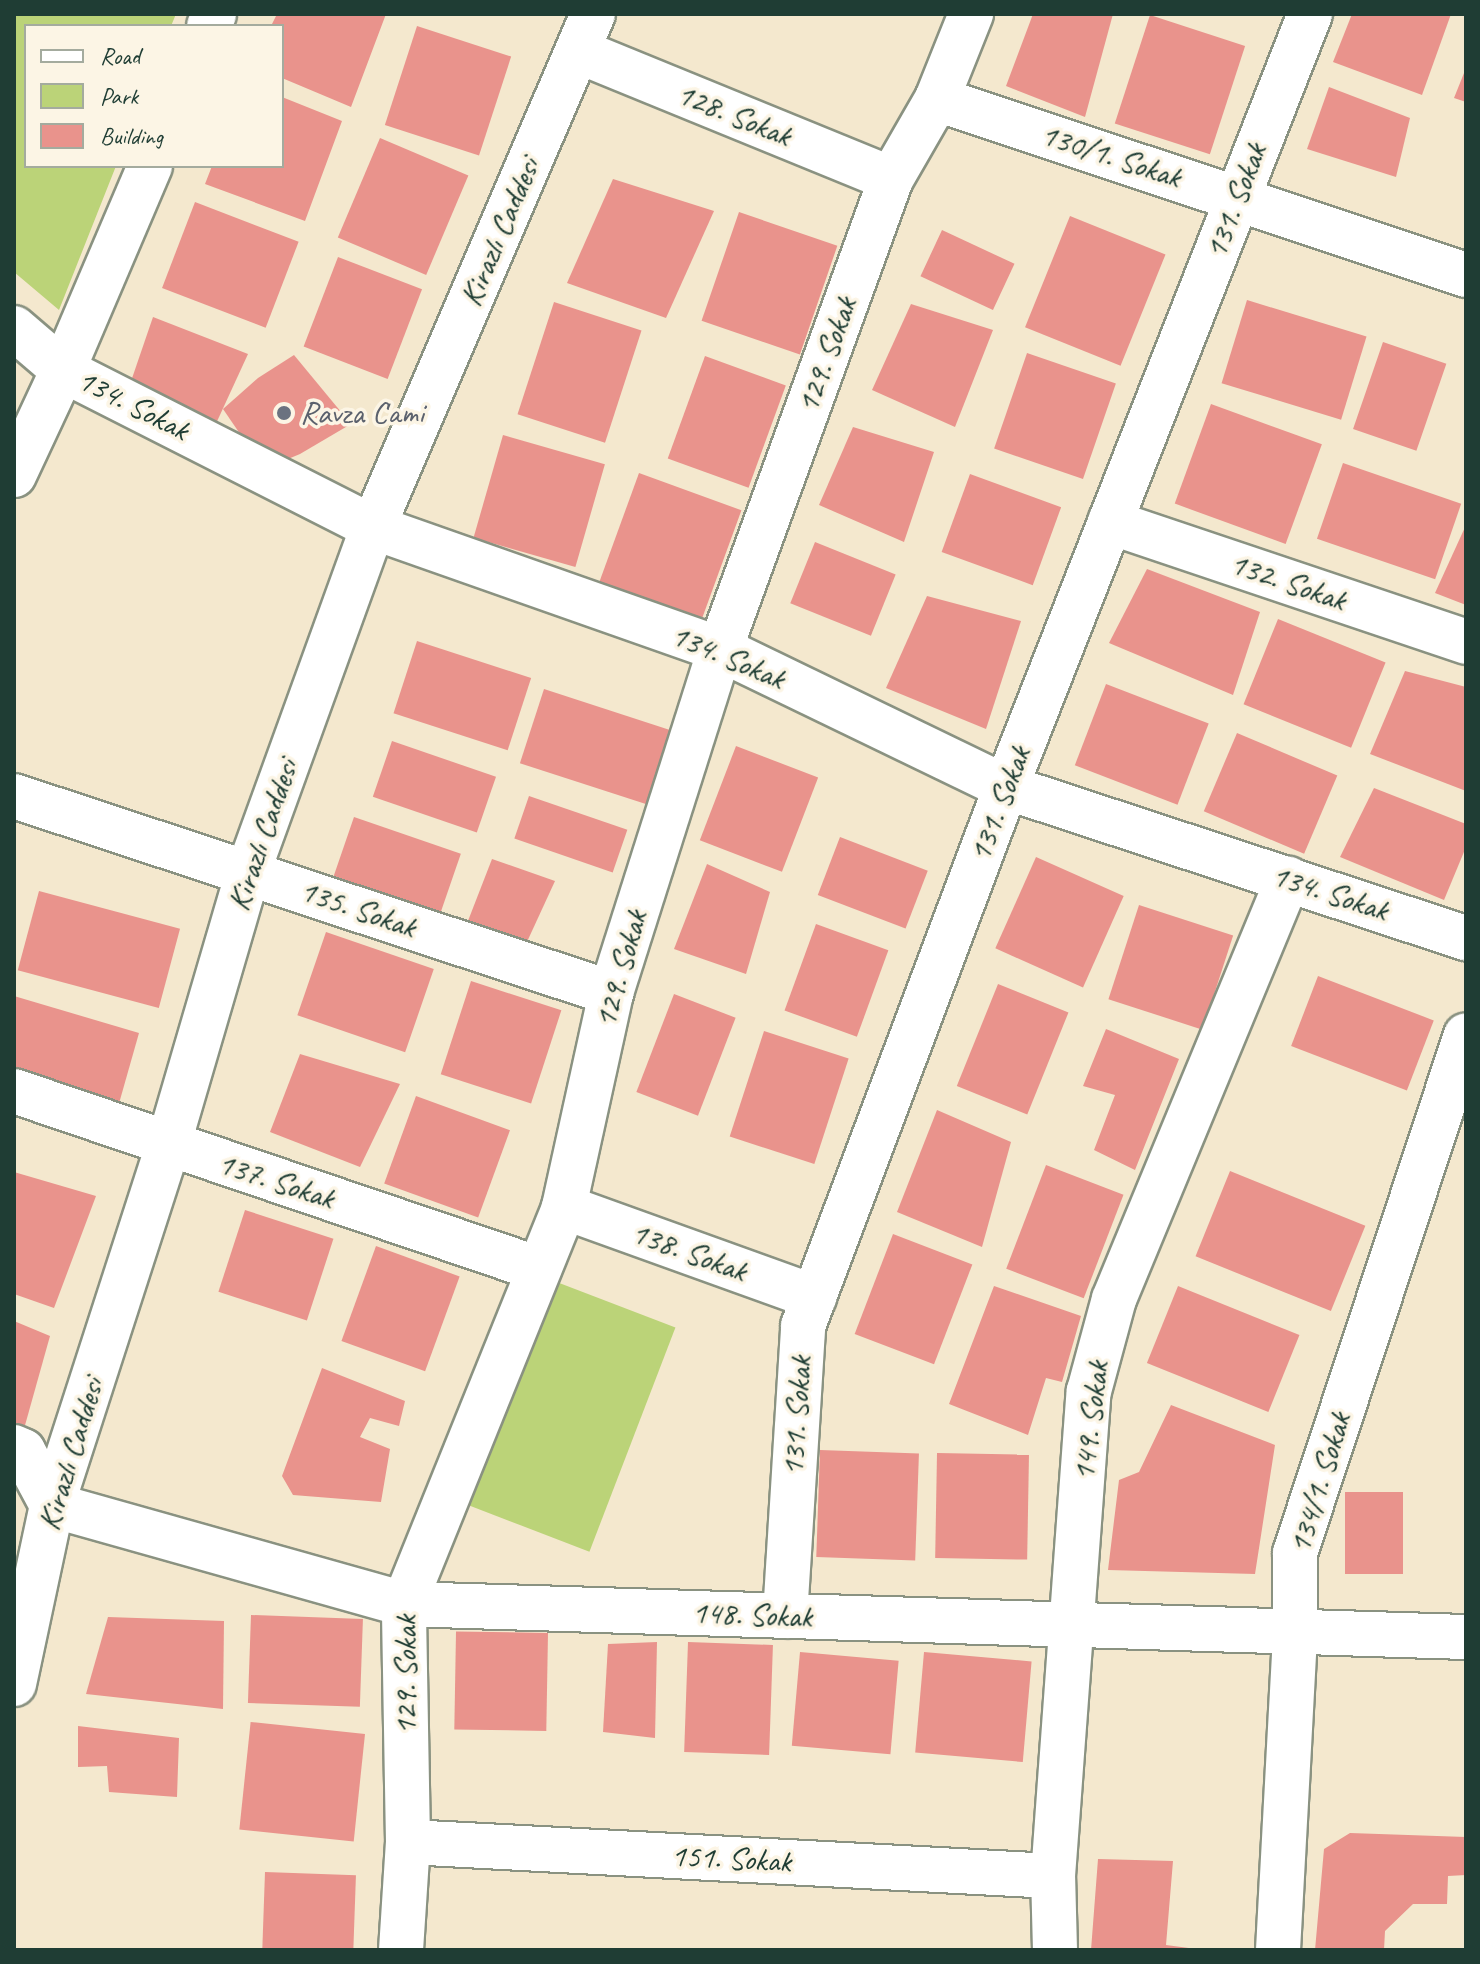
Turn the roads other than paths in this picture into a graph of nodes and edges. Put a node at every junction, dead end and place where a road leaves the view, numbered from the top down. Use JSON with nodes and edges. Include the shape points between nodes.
{"nodes":[{"id":1,"x":971,"y":14,"type":"edge"},
{"id":2,"x":1310,"y":14,"type":"edge"},
{"id":3,"x":585,"y":32,"type":"edge"},
{"id":4,"x":937,"y":99,"type":"junction"},
{"id":5,"x":149,"y":168,"type":"edge"},
{"id":6,"x":891,"y":179,"type":"junction"},
{"id":7,"x":1237,"y":197,"type":"junction"},
{"id":8,"x":1466,"y":275,"type":"edge"},
{"id":9,"x":14,"y":328,"type":"edge"},
{"id":10,"x":63,"y":370,"type":"junction"},
{"id":11,"x":14,"y":475,"type":"edge"},
{"id":12,"x":1110,"y":522,"type":"junction"},
{"id":13,"x":373,"y":527,"type":"junction"},
{"id":14,"x":1466,"y":642,"type":"edge"},
{"id":15,"x":720,"y":649,"type":"junction"},
{"id":16,"x":1006,"y":787,"type":"junction"},
{"id":17,"x":14,"y":796,"type":"edge"},
{"id":18,"x":248,"y":872,"type":"junction"},
{"id":19,"x":1288,"y":879,"type":"junction"},
{"id":20,"x":1466,"y":938,"type":"edge"},
{"id":21,"x":611,"y":993,"type":"junction"},
{"id":22,"x":1466,"y":1035,"type":"edge"},
{"id":23,"x":14,"y":1091,"type":"edge"},
{"id":24,"x":168,"y":1146,"type":"junction"},
{"id":25,"x":564,"y":1207,"type":"junction"},
{"id":26,"x":539,"y":1269,"type":"junction"},
{"id":27,"x":814,"y":1297,"type":"junction"},
{"id":28,"x":14,"y":1447,"type":"edge"},
{"id":29,"x":52,"y":1505,"type":"junction"},
{"id":30,"x":404,"y":1604,"type":"junction"},
{"id":31,"x":785,"y":1616,"type":"junction"},
{"id":32,"x":1072,"y":1625,"type":"junction"},
{"id":33,"x":1295,"y":1632,"type":"junction"},
{"id":34,"x":1466,"y":1637,"type":"edge"},
{"id":35,"x":14,"y":1684,"type":"edge"},
{"id":36,"x":408,"y":1842,"type":"junction"},
{"id":37,"x":1053,"y":1876,"type":"junction"},
{"id":38,"x":401,"y":1950,"type":"edge"},
{"id":39,"x":1055,"y":1950,"type":"edge"},
{"id":40,"x":1278,"y":1950,"type":"edge"}],
"edges":[{"from":1,"to":4,"type":"street","name":"129. Sokak"},
{"from":2,"to":7,"type":"street","name":"131. Sokak"},
{"from":3,"to":6,"type":"street","name":"128. Sokak"},
{"from":3,"to":13,"type":"street","name":"Kirazlı Caddesi"},
{"from":4,"to":6,"type":"street","name":"129. Sokak"},
{"from":4,"to":7,"type":"street","name":"130/1. Sokak"},
{"from":5,"to":10,"type":"street"},
{"from":6,"to":15,"type":"street","name":"129. Sokak"},
{"from":7,"to":8,"type":"street","name":"130/1. Sokak"},
{"from":7,"to":12,"type":"street","name":"131. Sokak"},
{"from":9,"to":10,"type":"street","name":"134. Sokak"},
{"from":10,"to":11,"type":"street"},
{"from":10,"to":13,"type":"street","name":"134. Sokak"},
{"from":12,"to":14,"type":"street","name":"132. Sokak"},
{"from":12,"to":16,"type":"street","name":"131. Sokak"},
{"from":13,"to":15,"type":"street","name":"134. Sokak"},
{"from":13,"to":18,"type":"street","name":"Kirazlı Caddesi"},
{"from":15,"to":16,"type":"street","name":"134. Sokak"},
{"from":15,"to":21,"type":"street","name":"129. Sokak"},
{"from":16,"to":19,"type":"street","name":"134. Sokak"},
{"from":16,"to":27,"type":"street","name":"131. Sokak"},
{"from":17,"to":18,"type":"street","name":"135. Sokak"},
{"from":18,"to":21,"type":"street","name":"135. Sokak"},
{"from":18,"to":24,"type":"street","name":"Kirazlı Caddesi"},
{"from":19,"to":20,"type":"street","name":"134. Sokak"},
{"from":19,"to":32,"type":"street","name":"149. Sokak","via":[[1114,1299],[1089,1391]]},
{"from":21,"to":25,"type":"street","name":"129. Sokak"},
{"from":22,"to":33,"type":"street","name":"134/1. Sokak","via":[[1295,1553]]},
{"from":23,"to":24,"type":"street","name":"137. Sokak"},
{"from":24,"to":26,"type":"street","name":"137. Sokak"},
{"from":24,"to":29,"type":"street","name":"Kirazlı Caddesi"},
{"from":25,"to":26,"type":"street","name":"129. Sokak"},
{"from":25,"to":27,"type":"street","name":"138. Sokak"},
{"from":26,"to":30,"type":"street","name":"129. Sokak"},
{"from":27,"to":31,"type":"street","name":"131. Sokak","via":[[803,1326]]},
{"from":28,"to":29,"type":"street","via":[[23,1451]]},
{"from":29,"to":30,"type":"street","name":"148. Sokak"},
{"from":29,"to":35,"type":"street","name":"Kirazlı Caddesi"},
{"from":30,"to":31,"type":"street","name":"148. Sokak"},
{"from":30,"to":36,"type":"street","name":"129. Sokak"},
{"from":31,"to":32,"type":"street","name":"148. Sokak"},
{"from":32,"to":33,"type":"street","name":"148. Sokak"},
{"from":32,"to":37,"type":"street","name":"149. Sokak"},
{"from":33,"to":34,"type":"street","name":"148. Sokak"},
{"from":33,"to":40,"type":"street","name":"134/1. Sokak"},
{"from":36,"to":37,"type":"street","name":"151. Sokak"},
{"from":36,"to":38,"type":"street","name":"129. Sokak"},
{"from":37,"to":39,"type":"street","name":"149. Sokak"}]}
